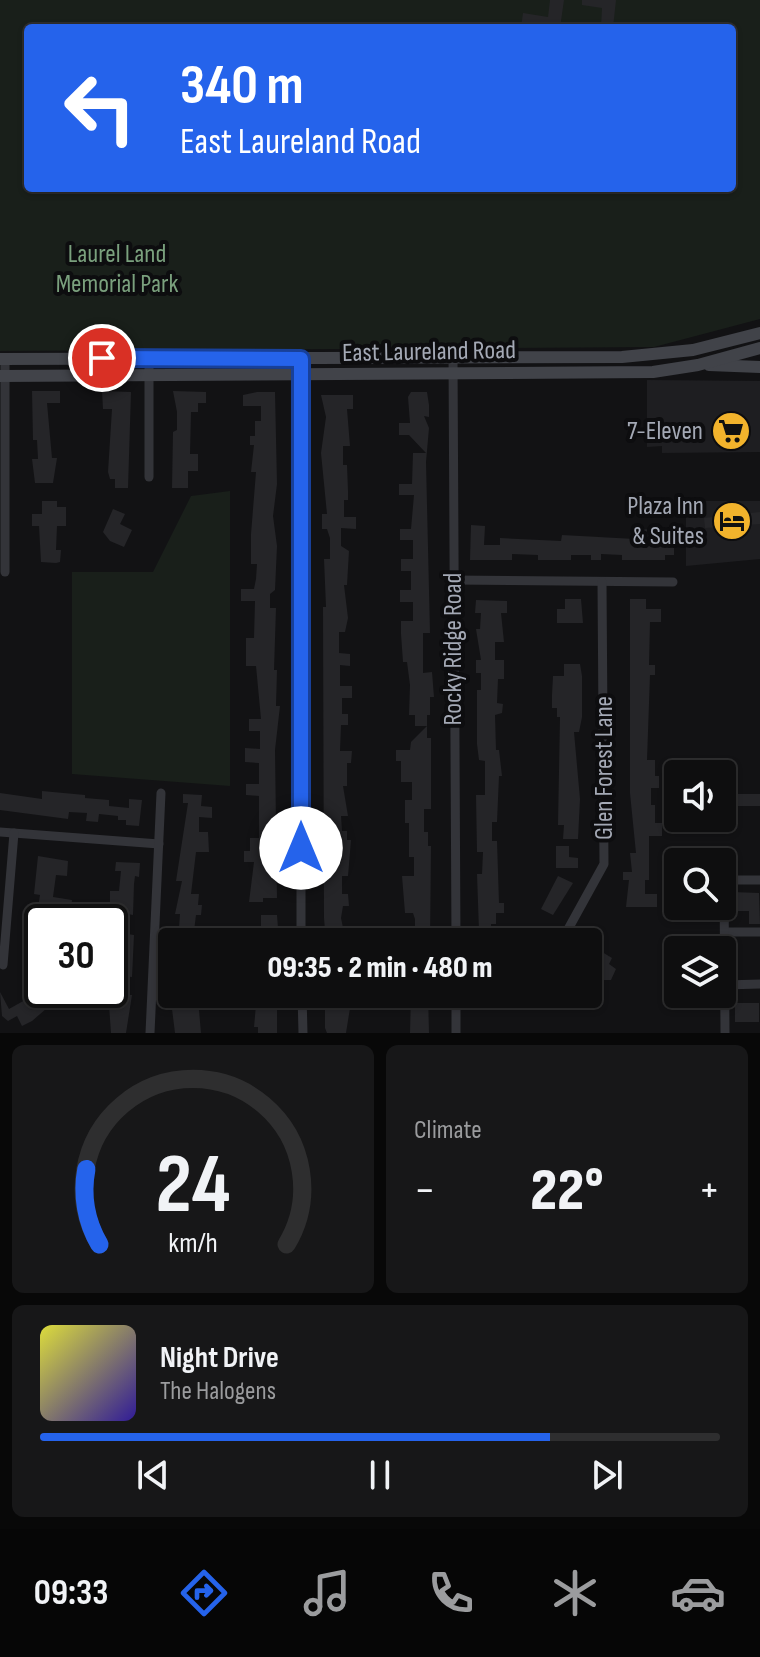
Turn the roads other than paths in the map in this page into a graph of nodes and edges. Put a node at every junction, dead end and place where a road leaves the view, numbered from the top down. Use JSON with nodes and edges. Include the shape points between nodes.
{"nodes":[{"id":1,"x":760,"y":333,"type":"edge"},
{"id":2,"x":760,"y":348,"type":"edge"},
{"id":3,"x":453,"y":357,"type":"junction"},
{"id":4,"x":149,"y":358,"type":"junction"},
{"id":5,"x":3,"y":359,"type":"edge"},
{"id":6,"x":301,"y":359,"type":"junction"},
{"id":7,"x":698,"y":365,"type":"junction"},
{"id":8,"x":760,"y":367,"type":"edge"},
{"id":9,"x":453,"y":373,"type":"junction"},
{"id":10,"x":2,"y":376,"type":"edge"},
{"id":11,"x":149,"y":376,"type":"junction"},
{"id":12,"x":301,"y":376,"type":"junction"},
{"id":13,"x":149,"y":477,"type":"dead end"},
{"id":14,"x":5,"y":572,"type":"dead end"},
{"id":15,"x":452,"y":580,"type":"junction"},
{"id":16,"x":602,"y":582,"type":"junction"},
{"id":17,"x":673,"y":582,"type":"dead end"},
{"id":18,"x":161,"y":793,"type":"dead end"},
{"id":19,"x":0,"y":832,"type":"edge"},
{"id":20,"x":14,"y":833,"type":"junction"},
{"id":21,"x":159,"y":844,"type":"junction"},
{"id":22,"x":760,"y":880,"type":"edge"},
{"id":23,"x":301,"y":928,"type":"edge"},
{"id":24,"x":456,"y":928,"type":"edge"},
{"id":25,"x":569,"y":928,"type":"edge"},
{"id":26,"x":725,"y":932,"type":"junction"},
{"id":27,"x":760,"y":932,"type":"edge"},
{"id":28,"x":725,"y":936,"type":"edge"},
{"id":29,"x":3,"y":965,"type":"dead end"},
{"id":30,"x":760,"y":984,"type":"edge"},
{"id":31,"x":736,"y":985,"type":"edge"},
{"id":32,"x":302,"y":1008,"type":"edge"},
{"id":33,"x":456,"y":1008,"type":"edge"},
{"id":34,"x":725,"y":1008,"type":"edge"},
{"id":35,"x":150,"y":1033,"type":"edge"},
{"id":36,"x":303,"y":1033,"type":"edge"},
{"id":37,"x":456,"y":1033,"type":"edge"},
{"id":38,"x":725,"y":1033,"type":"edge"}],
"edges":[{"from":1,"to":3,"type":"main road","name":"East Laureland Road","via":[[645,357]]},
{"from":2,"to":7,"type":"main road","name":"East Laureland Road"},
{"from":3,"to":6,"type":"main road","name":"East Laureland Road"},
{"from":3,"to":9,"type":"street","name":"Rocky Ridge Road"},
{"from":4,"to":5,"type":"main road","name":"East Laureland Road"},
{"from":4,"to":6,"type":"main road","name":"East Laureland Road"},
{"from":4,"to":11,"type":"street"},
{"from":5,"to":10,"type":"street"},
{"from":6,"to":12,"type":"street"},
{"from":7,"to":8,"type":"main road"},
{"from":7,"to":9,"type":"main road","name":"East Laureland Road","via":[[653,372]]},
{"from":9,"to":12,"type":"main road","name":"East Laureland Road"},
{"from":9,"to":15,"type":"street","name":"Rocky Ridge Road"},
{"from":10,"to":11,"type":"main road","name":"East Laureland Road"},
{"from":10,"to":14,"type":"street"},
{"from":11,"to":12,"type":"main road","name":"East Laureland Road"},
{"from":11,"to":13,"type":"street"},
{"from":12,"to":23,"type":"street"},
{"from":15,"to":16,"type":"street"},
{"from":15,"to":24,"type":"street","name":"Rocky Ridge Road"},
{"from":16,"to":17,"type":"street"},
{"from":16,"to":25,"type":"street","name":"Glen Forest Lane","via":[[604,864]]},
{"from":18,"to":21,"type":"street"},
{"from":19,"to":20,"type":"street"},
{"from":20,"to":21,"type":"street"},
{"from":20,"to":29,"type":"street"},
{"from":21,"to":35,"type":"street"},
{"from":22,"to":26,"type":"street","via":[[724,880]]},
{"from":26,"to":27,"type":"street"},
{"from":26,"to":28,"type":"street"},
{"from":30,"to":31,"type":"street"},
{"from":32,"to":36,"type":"street"},
{"from":33,"to":37,"type":"street"},
{"from":34,"to":38,"type":"street"}]}
